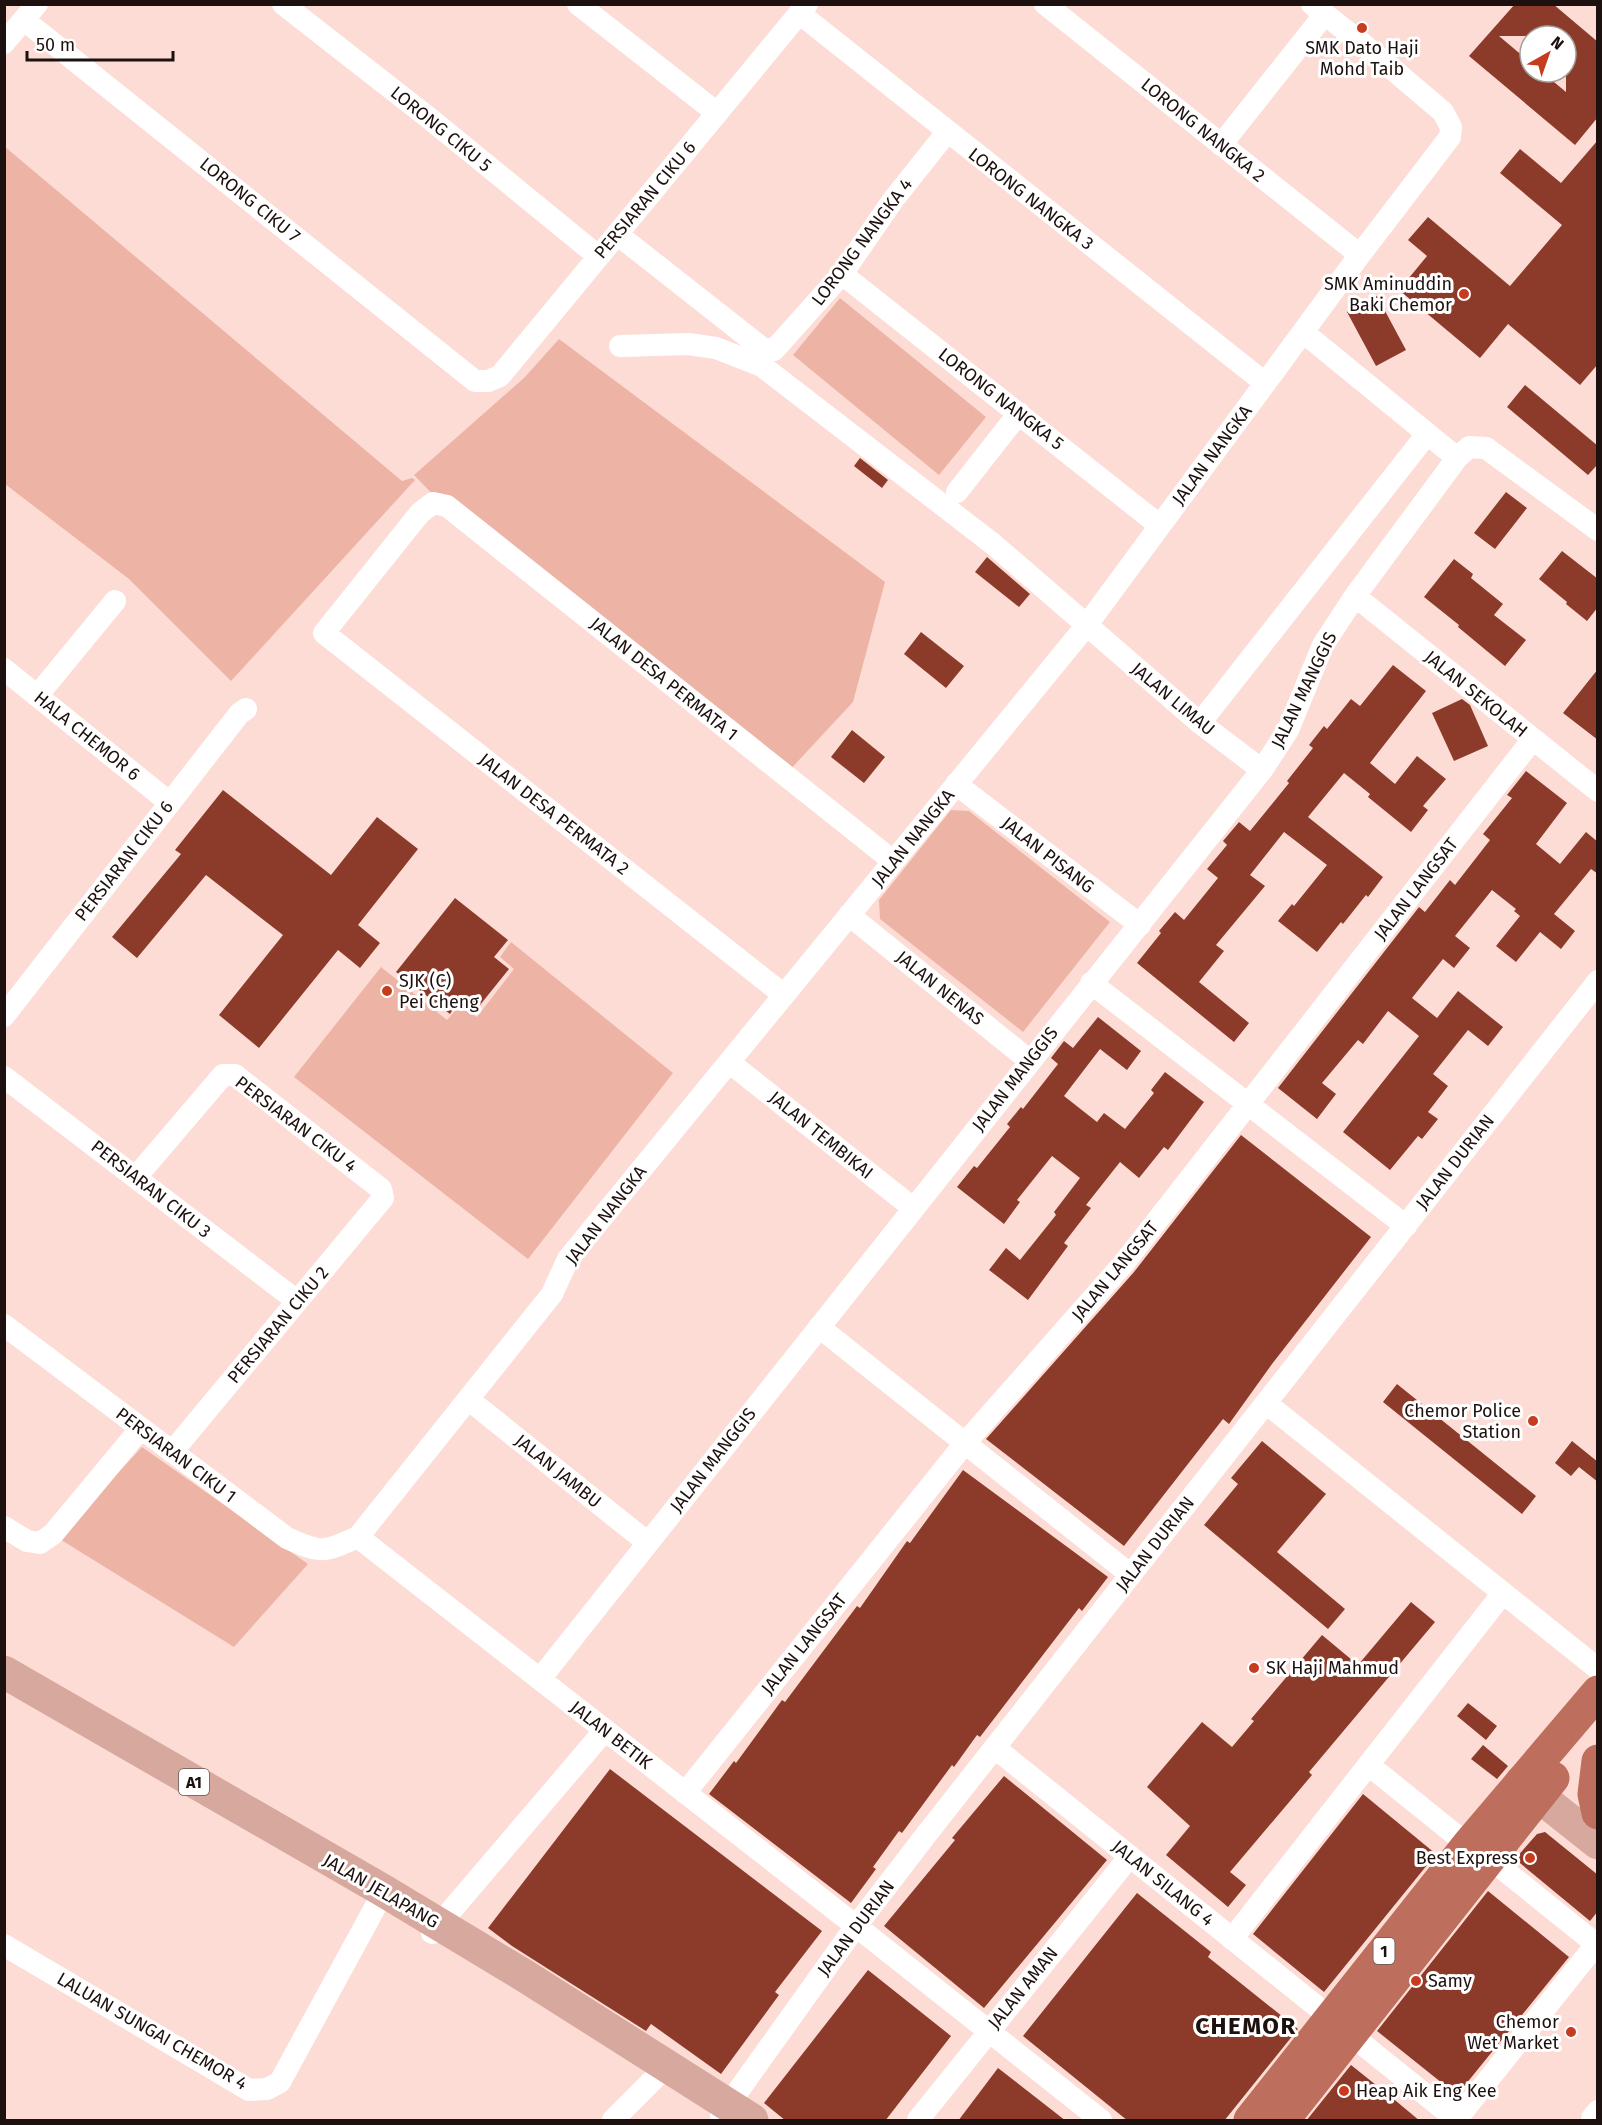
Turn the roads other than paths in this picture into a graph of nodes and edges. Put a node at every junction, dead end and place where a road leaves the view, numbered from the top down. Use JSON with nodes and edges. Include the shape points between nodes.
{"nodes":[{"id":1,"x":282,"y":4,"type":"edge"},
{"id":2,"x":578,"y":4,"type":"edge"},
{"id":3,"x":1045,"y":4,"type":"edge"},
{"id":4,"x":803,"y":9,"type":"edge"},
{"id":5,"x":1318,"y":10,"type":"edge"},
{"id":6,"x":30,"y":12,"type":"edge"},
{"id":7,"x":4,"y":43,"type":"edge"},
{"id":8,"x":717,"y":113,"type":"junction"},
{"id":9,"x":947,"y":132,"type":"junction"},
{"id":10,"x":1221,"y":145,"type":"junction"},
{"id":11,"x":617,"y":234,"type":"junction"},
{"id":12,"x":1360,"y":255,"type":"junction"},
{"id":13,"x":598,"y":256,"type":"junction"},
{"id":14,"x":842,"y":274,"type":"junction"},
{"id":15,"x":1303,"y":332,"type":"junction"},
{"id":16,"x":620,"y":346,"type":"dead end"},
{"id":17,"x":476,"y":381,"type":"joint"},
{"id":18,"x":1265,"y":383,"type":"junction"},
{"id":19,"x":1018,"y":413,"type":"junction"},
{"id":20,"x":1427,"y":434,"type":"junction"},
{"id":21,"x":1463,"y":452,"type":"junction"},
{"id":22,"x":957,"y":492,"type":"dead end"},
{"id":23,"x":1160,"y":525,"type":"junction"},
{"id":24,"x":1598,"y":530,"type":"edge"},
{"id":25,"x":1355,"y":596,"type":"junction"},
{"id":26,"x":115,"y":601,"type":"dead end"},
{"id":27,"x":1086,"y":626,"type":"junction"},
{"id":28,"x":324,"y":633,"type":"joint"},
{"id":29,"x":4,"y":669,"type":"edge"},
{"id":30,"x":37,"y":696,"type":"junction"},
{"id":31,"x":246,"y":709,"type":"dead end"},
{"id":32,"x":1200,"y":723,"type":"junction"},
{"id":33,"x":1533,"y":740,"type":"junction"},
{"id":34,"x":1262,"y":771,"type":"junction"},
{"id":35,"x":956,"y":784,"type":"junction"},
{"id":36,"x":1598,"y":791,"type":"edge"},
{"id":37,"x":170,"y":803,"type":"junction"},
{"id":38,"x":893,"y":861,"type":"junction"},
{"id":39,"x":849,"y":915,"type":"junction"},
{"id":40,"x":1140,"y":925,"type":"junction"},
{"id":41,"x":1598,"y":981,"type":"edge"},
{"id":42,"x":1091,"y":983,"type":"junction"},
{"id":43,"x":784,"y":995,"type":"junction"},
{"id":44,"x":4,"y":1016,"type":"edge"},
{"id":45,"x":1030,"y":1061,"type":"junction"},
{"id":46,"x":729,"y":1062,"type":"junction"},
{"id":47,"x":4,"y":1077,"type":"edge"},
{"id":48,"x":1248,"y":1104,"type":"junction"},
{"id":49,"x":136,"y":1177,"type":"junction"},
{"id":50,"x":383,"y":1198,"type":"joint"},
{"id":51,"x":913,"y":1208,"type":"junction"},
{"id":52,"x":1406,"y":1226,"type":"junction"},
{"id":53,"x":297,"y":1301,"type":"junction"},
{"id":54,"x":4,"y":1325,"type":"edge"},
{"id":55,"x":819,"y":1327,"type":"junction"},
{"id":56,"x":468,"y":1399,"type":"junction"},
{"id":57,"x":1266,"y":1402,"type":"junction"},
{"id":58,"x":141,"y":1428,"type":"junction"},
{"id":59,"x":965,"y":1443,"type":"junction"},
{"id":60,"x":172,"y":1452,"type":"junction"},
{"id":61,"x":4,"y":1527,"type":"edge"},
{"id":62,"x":358,"y":1537,"type":"junction"},
{"id":63,"x":648,"y":1543,"type":"junction"},
{"id":64,"x":1131,"y":1575,"type":"junction"},
{"id":65,"x":1503,"y":1593,"type":"junction"},
{"id":66,"x":1598,"y":1669,"type":"edge"},
{"id":67,"x":4,"y":1672,"type":"edge"},
{"id":68,"x":540,"y":1679,"type":"junction"},
{"id":69,"x":4,"y":1684,"type":"edge"},
{"id":70,"x":1598,"y":1692,"type":"edge"},
{"id":71,"x":1598,"y":1726,"type":"edge"},
{"id":72,"x":605,"y":1730,"type":"junction"},
{"id":73,"x":995,"y":1748,"type":"junction"},
{"id":74,"x":1598,"y":1761,"type":"edge"},
{"id":75,"x":1370,"y":1766,"type":"junction"},
{"id":76,"x":1535,"y":1783,"type":"junction"},
{"id":77,"x":685,"y":1793,"type":"junction"},
{"id":78,"x":1598,"y":1813,"type":"edge"},
{"id":79,"x":1598,"y":1822,"type":"edge"},
{"id":80,"x":1598,"y":1843,"type":"edge"},
{"id":81,"x":1478,"y":1852,"type":"junction"},
{"id":82,"x":1130,"y":1856,"type":"junction"},
{"id":83,"x":382,"y":1897,"type":"junction"},
{"id":84,"x":436,"y":1929,"type":"junction"},
{"id":85,"x":860,"y":1930,"type":"junction"},
{"id":86,"x":1233,"y":1939,"type":"junction"},
{"id":87,"x":1597,"y":1943,"type":"edge"},
{"id":88,"x":4,"y":1946,"type":"edge"},
{"id":89,"x":1341,"y":2026,"type":"junction"},
{"id":90,"x":989,"y":2031,"type":"junction"},
{"id":91,"x":660,"y":2073,"type":"junction"},
{"id":92,"x":733,"y":2115,"type":"edge"},
{"id":93,"x":1456,"y":2120,"type":"edge"},
{"id":94,"x":613,"y":2121,"type":"edge"},
{"id":95,"x":918,"y":2121,"type":"edge"},
{"id":96,"x":1101,"y":2121,"type":"edge"},
{"id":97,"x":1250,"y":2121,"type":"edge"},
{"id":98,"x":1283,"y":2121,"type":"edge"}],
"edges":[{"from":1,"to":13,"type":"street","name":"LORONG CIKU 5"},
{"from":2,"to":8,"type":"street"},
{"from":3,"to":10,"type":"street","name":"LORONG NANGKA 2"},
{"from":4,"to":8,"type":"street","name":"PERSIARAN CIKU 6"},
{"from":4,"to":9,"type":"street","name":"LORONG NANGKA 3"},
{"from":5,"to":10,"type":"street"},
{"from":5,"to":12,"type":"street","name":"JALAN NANGKA","via":[[1443,112],[1451,127],[1450,137]]},
{"from":6,"to":7,"type":"street"},
{"from":6,"to":17,"type":"street","name":"LORONG CIKU 7"},
{"from":8,"to":11,"type":"street","name":"PERSIARAN CIKU 6"},
{"from":9,"to":14,"type":"street","name":"LORONG NANGKA 4"},
{"from":9,"to":18,"type":"street","name":"LORONG NANGKA 3"},
{"from":10,"to":12,"type":"street","name":"LORONG NANGKA 2"},
{"from":11,"to":13,"type":"street","name":"PERSIARAN CIKU 6"},
{"from":11,"to":14,"type":"street","name":"LORONG NANGKA 4","via":[[762,348],[774,350]]},
{"from":12,"to":15,"type":"street","name":"JALAN NANGKA"},
{"from":13,"to":17,"type":"street","name":"PERSIARAN CIKU 6","via":[[500,376]]},
{"from":14,"to":19,"type":"street","name":"LORONG NANGKA 5"},
{"from":15,"to":18,"type":"street","name":"JALAN NANGKA"},
{"from":15,"to":20,"type":"street"},
{"from":16,"to":27,"type":"street","name":"JALAN LIMAU","via":[[688,344],[716,348],[762,366],[993,544]]},
{"from":18,"to":23,"type":"street","name":"JALAN NANGKA"},
{"from":19,"to":22,"type":"street"},
{"from":19,"to":23,"type":"street","name":"LORONG NANGKA 5"},
{"from":20,"to":21,"type":"street"},
{"from":20,"to":32,"type":"street"},
{"from":21,"to":24,"type":"street","via":[[1486,448]]},
{"from":21,"to":25,"type":"street","name":"JALAN MANGGIS"},
{"from":23,"to":27,"type":"street","name":"JALAN NANGKA"},
{"from":25,"to":33,"type":"street","name":"JALAN SEKOLAH"},
{"from":25,"to":34,"type":"street","name":"JALAN MANGGIS","via":[[1323,645],[1288,730]]},
{"from":26,"to":30,"type":"street"},
{"from":27,"to":32,"type":"street","name":"JALAN LIMAU"},
{"from":27,"to":35,"type":"street","name":"JALAN NANGKA"},
{"from":28,"to":38,"type":"street","name":"JALAN DESA PERMATA 1","via":[[420,513],[433,503],[447,506]]},
{"from":28,"to":43,"type":"street","name":"JALAN DESA PERMATA 2"},
{"from":29,"to":30,"type":"street","name":"HALA CHEMOR 6"},
{"from":30,"to":37,"type":"street","name":"HALA CHEMOR 6"},
{"from":31,"to":37,"type":"street","name":"PERSIARAN CIKU 6","via":[[238,714]]},
{"from":32,"to":34,"type":"street","name":"JALAN LIMAU"},
{"from":33,"to":36,"type":"street","name":"JALAN SEKOLAH"},
{"from":33,"to":48,"type":"street","name":"JALAN LANGSAT"},
{"from":34,"to":40,"type":"street","name":"JALAN MANGGIS"},
{"from":35,"to":38,"type":"street","name":"JALAN NANGKA"},
{"from":35,"to":40,"type":"street","name":"JALAN PISANG"},
{"from":37,"to":44,"type":"street","name":"PERSIARAN CIKU 6"},
{"from":38,"to":39,"type":"street","name":"JALAN NANGKA"},
{"from":39,"to":43,"type":"street","name":"JALAN NANGKA"},
{"from":39,"to":45,"type":"street","name":"JALAN NENAS"},
{"from":40,"to":42,"type":"street","name":"JALAN MANGGIS"},
{"from":41,"to":52,"type":"street","name":"JALAN DURIAN"},
{"from":42,"to":45,"type":"street","name":"JALAN MANGGIS"},
{"from":42,"to":48,"type":"street"},
{"from":43,"to":46,"type":"street","name":"JALAN NANGKA"},
{"from":45,"to":51,"type":"street","name":"JALAN MANGGIS"},
{"from":46,"to":51,"type":"street","name":"JALAN TEMBIKAI"},
{"from":46,"to":56,"type":"street","name":"JALAN NANGKA","via":[[568,1259],[552,1294]]},
{"from":47,"to":49,"type":"street","name":"PERSIARAN CIKU 3"},
{"from":48,"to":52,"type":"street"},
{"from":48,"to":59,"type":"street","name":"JALAN LANGSAT","via":[[1124,1263]]},
{"from":49,"to":50,"type":"street","name":"PERSIARAN CIKU 4","via":[[222,1075],[235,1075],[381,1189]]},
{"from":49,"to":53,"type":"street","name":"PERSIARAN CIKU 3"},
{"from":50,"to":53,"type":"street","name":"PERSIARAN CIKU 2"},
{"from":51,"to":55,"type":"street","name":"JALAN MANGGIS"},
{"from":52,"to":57,"type":"street","name":"JALAN DURIAN"},
{"from":53,"to":60,"type":"street","name":"PERSIARAN CIKU 2"},
{"from":54,"to":58,"type":"street","name":"PERSIARAN CIKU 1"},
{"from":55,"to":59,"type":"street"},
{"from":55,"to":63,"type":"street","name":"JALAN MANGGIS"},
{"from":56,"to":62,"type":"street","name":"JALAN NANGKA"},
{"from":56,"to":63,"type":"street","name":"JALAN JAMBU"},
{"from":57,"to":64,"type":"street","name":"JALAN DURIAN"},
{"from":57,"to":65,"type":"street"},
{"from":58,"to":60,"type":"street","name":"PERSIARAN CIKU 1"},
{"from":58,"to":61,"type":"street","via":[[53,1534],[40,1543],[27,1541]]},
{"from":59,"to":64,"type":"street"},
{"from":59,"to":77,"type":"street","name":"JALAN LANGSAT"},
{"from":60,"to":62,"type":"street","name":"PERSIARAN CIKU 1","via":[[286,1538],[313,1550],[330,1549]]},
{"from":62,"to":68,"type":"street","name":"JALAN BETIK"},
{"from":63,"to":68,"type":"street","name":"JALAN MANGGIS"},
{"from":64,"to":73,"type":"street","name":"JALAN DURIAN"},
{"from":65,"to":66,"type":"street"},
{"from":65,"to":75,"type":"street"},
{"from":67,"to":83,"type":"main road","name":"JALAN JELAPANG","number":"A1"},
{"from":68,"to":72,"type":"street","name":"JALAN BETIK"},
{"from":69,"to":83,"type":"main road","name":"JALAN JELAPANG","number":"A1"},
{"from":70,"to":76,"type":"highway","number":"1"},
{"from":71,"to":76,"type":"highway","number":"1"},
{"from":72,"to":77,"type":"street","name":"JALAN BETIK"},
{"from":72,"to":84,"type":"street"},
{"from":73,"to":82,"type":"street","name":"JALAN SILANG 4"},
{"from":73,"to":85,"type":"street","name":"JALAN DURIAN"},
{"from":74,"to":78,"type":"highway","via":[[1594,1794]]},
{"from":75,"to":81,"type":"street"},
{"from":75,"to":86,"type":"street"},
{"from":76,"to":79,"type":"main road"},
{"from":76,"to":80,"type":"main road"},
{"from":76,"to":81,"type":"highway","number":"1"},
{"from":77,"to":85,"type":"street","name":"JALAN BETIK"},
{"from":81,"to":87,"type":"street"},
{"from":81,"to":89,"type":"highway","number":"1"},
{"from":82,"to":86,"type":"street","name":"JALAN SILANG 4"},
{"from":82,"to":90,"type":"street","name":"JALAN AMAN"},
{"from":83,"to":84,"type":"main road","name":"JALAN JELAPANG","number":"A1"},
{"from":83,"to":88,"type":"street","name":"LALUAN SUNGAI CHEMOR 4","via":[[280,2082],[267,2089],[249,2090]]},
{"from":84,"to":91,"type":"main road","name":"JALAN JELAPANG","number":"A1"},
{"from":84,"to":92,"type":"main road","name":"JALAN JELAPANG","number":"A1","via":[[624,2037]]},
{"from":85,"to":90,"type":"street","name":"JALAN BETIK"},
{"from":85,"to":92,"type":"street","name":"JALAN DURIAN"},
{"from":86,"to":89,"type":"street","name":"JALAN SILANG 4"},
{"from":87,"to":93,"type":"street"},
{"from":89,"to":93,"type":"street","name":"JALAN SILANG 4"},
{"from":89,"to":97,"type":"highway","number":"1"},
{"from":89,"to":98,"type":"highway","number":"1"},
{"from":90,"to":95,"type":"street","name":"JALAN AMAN"},
{"from":90,"to":96,"type":"street","name":"JALAN BETIK"},
{"from":91,"to":92,"type":"main road","name":"JALAN JELAPANG","number":"A1"},
{"from":91,"to":94,"type":"street"}]}
